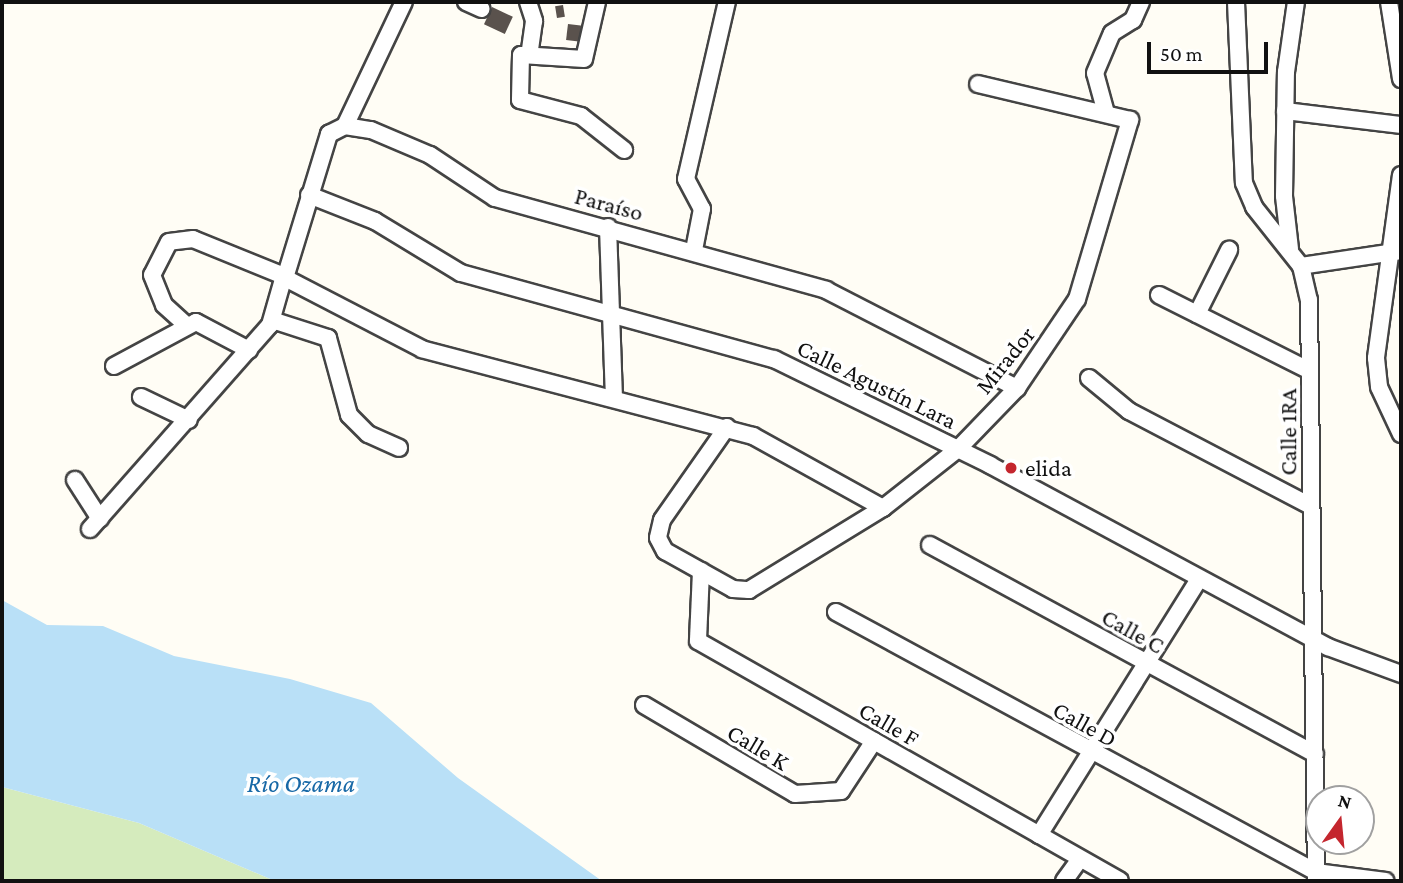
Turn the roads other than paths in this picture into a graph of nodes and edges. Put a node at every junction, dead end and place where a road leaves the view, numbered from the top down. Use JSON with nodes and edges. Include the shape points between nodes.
{"nodes":[{"id":1,"x":404,"y":2,"type":"edge"},
{"id":2,"x":466,"y":2,"type":"edge"},
{"id":3,"x":528,"y":2,"type":"edge"},
{"id":4,"x":597,"y":2,"type":"edge"},
{"id":5,"x":727,"y":2,"type":"edge"},
{"id":6,"x":1141,"y":2,"type":"edge"},
{"id":7,"x":1236,"y":2,"type":"edge"},
{"id":8,"x":1296,"y":2,"type":"edge"},
{"id":9,"x":1389,"y":2,"type":"edge"},
{"id":10,"x":482,"y":9,"type":"dead end"},
{"id":11,"x":529,"y":55,"type":"junction"},
{"id":12,"x":1401,"y":79,"type":"edge"},
{"id":13,"x":978,"y":84,"type":"dead end"},
{"id":14,"x":1285,"y":111,"type":"junction"},
{"id":15,"x":1106,"y":113,"type":"junction"},
{"id":16,"x":345,"y":125,"type":"junction"},
{"id":17,"x":1401,"y":125,"type":"edge"},
{"id":18,"x":624,"y":150,"type":"dead end"},
{"id":19,"x":1401,"y":174,"type":"edge"},
{"id":20,"x":309,"y":195,"type":"junction"},
{"id":21,"x":608,"y":228,"type":"junction"},
{"id":22,"x":1290,"y":249,"type":"junction"},
{"id":23,"x":694,"y":250,"type":"junction"},
{"id":24,"x":1229,"y":250,"type":"dead end"},
{"id":25,"x":1397,"y":251,"type":"edge"},
{"id":26,"x":1301,"y":266,"type":"junction"},
{"id":27,"x":283,"y":274,"type":"junction"},
{"id":28,"x":1159,"y":295,"type":"dead end"},
{"id":29,"x":613,"y":311,"type":"junction"},
{"id":30,"x":1197,"y":314,"type":"junction"},
{"id":31,"x":272,"y":320,"type":"junction"},
{"id":32,"x":186,"y":325,"type":"junction"},
{"id":33,"x":249,"y":350,"type":"junction"},
{"id":34,"x":114,"y":366,"type":"dead end"},
{"id":35,"x":1310,"y":372,"type":"junction"},
{"id":36,"x":1089,"y":378,"type":"dead end"},
{"id":37,"x":1017,"y":388,"type":"junction"},
{"id":38,"x":141,"y":397,"type":"dead end"},
{"id":39,"x":614,"y":398,"type":"junction"},
{"id":40,"x":189,"y":420,"type":"junction"},
{"id":41,"x":727,"y":427,"type":"junction"},
{"id":42,"x":1401,"y":434,"type":"edge"},
{"id":43,"x":399,"y":448,"type":"dead end"},
{"id":44,"x":958,"y":449,"type":"junction"},
{"id":45,"x":75,"y":480,"type":"dead end"},
{"id":46,"x":1311,"y":506,"type":"junction"},
{"id":47,"x":883,"y":508,"type":"junction"},
{"id":48,"x":930,"y":545,"type":"dead end"},
{"id":49,"x":701,"y":571,"type":"junction"},
{"id":50,"x":1199,"y":579,"type":"junction"},
{"id":51,"x":836,"y":612,"type":"dead end"},
{"id":52,"x":1312,"y":639,"type":"junction"},
{"id":53,"x":1149,"y":666,"type":"junction"},
{"id":54,"x":1401,"y":674,"type":"edge"},
{"id":55,"x":644,"y":705,"type":"dead end"},
{"id":56,"x":874,"y":741,"type":"junction"},
{"id":57,"x":1089,"y":752,"type":"junction"},
{"id":58,"x":1315,"y":754,"type":"junction"},
{"id":59,"x":1039,"y":835,"type":"junction"},
{"id":60,"x":1080,"y":859,"type":"junction"},
{"id":61,"x":1316,"y":877,"type":"edge"},
{"id":62,"x":1064,"y":881,"type":"edge"},
{"id":63,"x":1120,"y":881,"type":"edge"},
{"id":64,"x":1385,"y":881,"type":"edge"}],
"edges":[{"from":1,"to":16,"type":"street"},
{"from":2,"to":10,"type":"street"},
{"from":3,"to":11,"type":"street","via":[[534,21]]},
{"from":4,"to":11,"type":"street","via":[[584,59]]},
{"from":5,"to":23,"type":"street","via":[[686,178],[702,209]]},
{"from":6,"to":15,"type":"street","via":[[1133,19],[1112,33],[1096,73]]},
{"from":7,"to":22,"type":"street","name":"Calle 1RA","via":[[1244,183],[1254,207]]},
{"from":8,"to":14,"type":"street"},
{"from":9,"to":12,"type":"street"},
{"from":11,"to":18,"type":"street","via":[[521,56],[521,101],[582,116]]},
{"from":13,"to":15,"type":"street"},
{"from":14,"to":17,"type":"street"},
{"from":14,"to":22,"type":"street"},
{"from":15,"to":37,"type":"street","name":"Mirador","via":[[1130,121],[1074,305]]},
{"from":16,"to":20,"type":"street","via":[[326,140]]},
{"from":16,"to":21,"type":"street","name":"Paraíso","via":[[410,145],[490,196]]},
{"from":19,"to":25,"type":"street"},
{"from":20,"to":27,"type":"street"},
{"from":20,"to":29,"type":"street","name":"Calle Agustín Lara","via":[[375,221],[452,270]]},
{"from":21,"to":23,"type":"street","name":"Paraíso"},
{"from":21,"to":29,"type":"street"},
{"from":22,"to":26,"type":"street","name":"Calle 1RA"},
{"from":23,"to":37,"type":"street","name":"Paraíso","via":[[843,296]]},
{"from":24,"to":30,"type":"street"},
{"from":25,"to":26,"type":"street"},
{"from":25,"to":42,"type":"street","via":[[1376,358],[1379,387]]},
{"from":26,"to":35,"type":"street","name":"Calle 1RA","via":[[1309,300]]},
{"from":27,"to":31,"type":"street"},
{"from":27,"to":32,"type":"street","via":[[193,239],[169,242],[152,275],[158,296]]},
{"from":27,"to":39,"type":"street","via":[[417,347]]},
{"from":28,"to":30,"type":"street"},
{"from":29,"to":39,"type":"street"},
{"from":29,"to":44,"type":"street","name":"Calle Agustín Lara","via":[[758,352]]},
{"from":30,"to":35,"type":"street"},
{"from":31,"to":33,"type":"street"},
{"from":31,"to":43,"type":"street","via":[[328,338],[349,415],[369,434]]},
{"from":32,"to":33,"type":"street","via":[[203,324]]},
{"from":32,"to":34,"type":"street"},
{"from":33,"to":40,"type":"street"},
{"from":35,"to":46,"type":"street","name":"Calle 1RA"},
{"from":36,"to":46,"type":"street","via":[[1129,411]]},
{"from":37,"to":44,"type":"street","name":"Mirador"},
{"from":38,"to":40,"type":"street"},
{"from":39,"to":41,"type":"street"},
{"from":40,"to":45,"type":"street","via":[[95,524]]},
{"from":41,"to":47,"type":"street"},
{"from":41,"to":49,"type":"street","name":"Mirador","via":[[662,520],[658,538],[665,551]]},
{"from":44,"to":47,"type":"street","name":"Mirador"},
{"from":44,"to":50,"type":"street","name":"Calle Agustín Lara"},
{"from":46,"to":52,"type":"street","name":"Calle 1RA"},
{"from":47,"to":49,"type":"street","name":"Mirador","via":[[749,590]]},
{"from":48,"to":53,"type":"street","name":"Calle C"},
{"from":49,"to":56,"type":"street","name":"Calle F","via":[[698,641]]},
{"from":50,"to":52,"type":"street","name":"Calle Agustín Lara"},
{"from":50,"to":53,"type":"street"},
{"from":51,"to":57,"type":"street","name":"Calle D"},
{"from":52,"to":54,"type":"street","name":"Calle Agustín Lara"},
{"from":52,"to":58,"type":"street","name":"Calle 1RA"},
{"from":53,"to":57,"type":"street","via":[[1126,688]]},
{"from":53,"to":58,"type":"street","name":"Calle C"},
{"from":55,"to":56,"type":"street","name":"Calle K","via":[[794,794],[841,791]]},
{"from":56,"to":59,"type":"street","name":"Calle F"},
{"from":57,"to":59,"type":"street"},
{"from":57,"to":61,"type":"street","name":"Calle D"},
{"from":58,"to":61,"type":"street","name":"Calle 1RA"},
{"from":59,"to":60,"type":"street","name":"Calle F"},
{"from":60,"to":62,"type":"street"},
{"from":60,"to":63,"type":"street","name":"Calle F"},
{"from":61,"to":64,"type":"street"}]}
